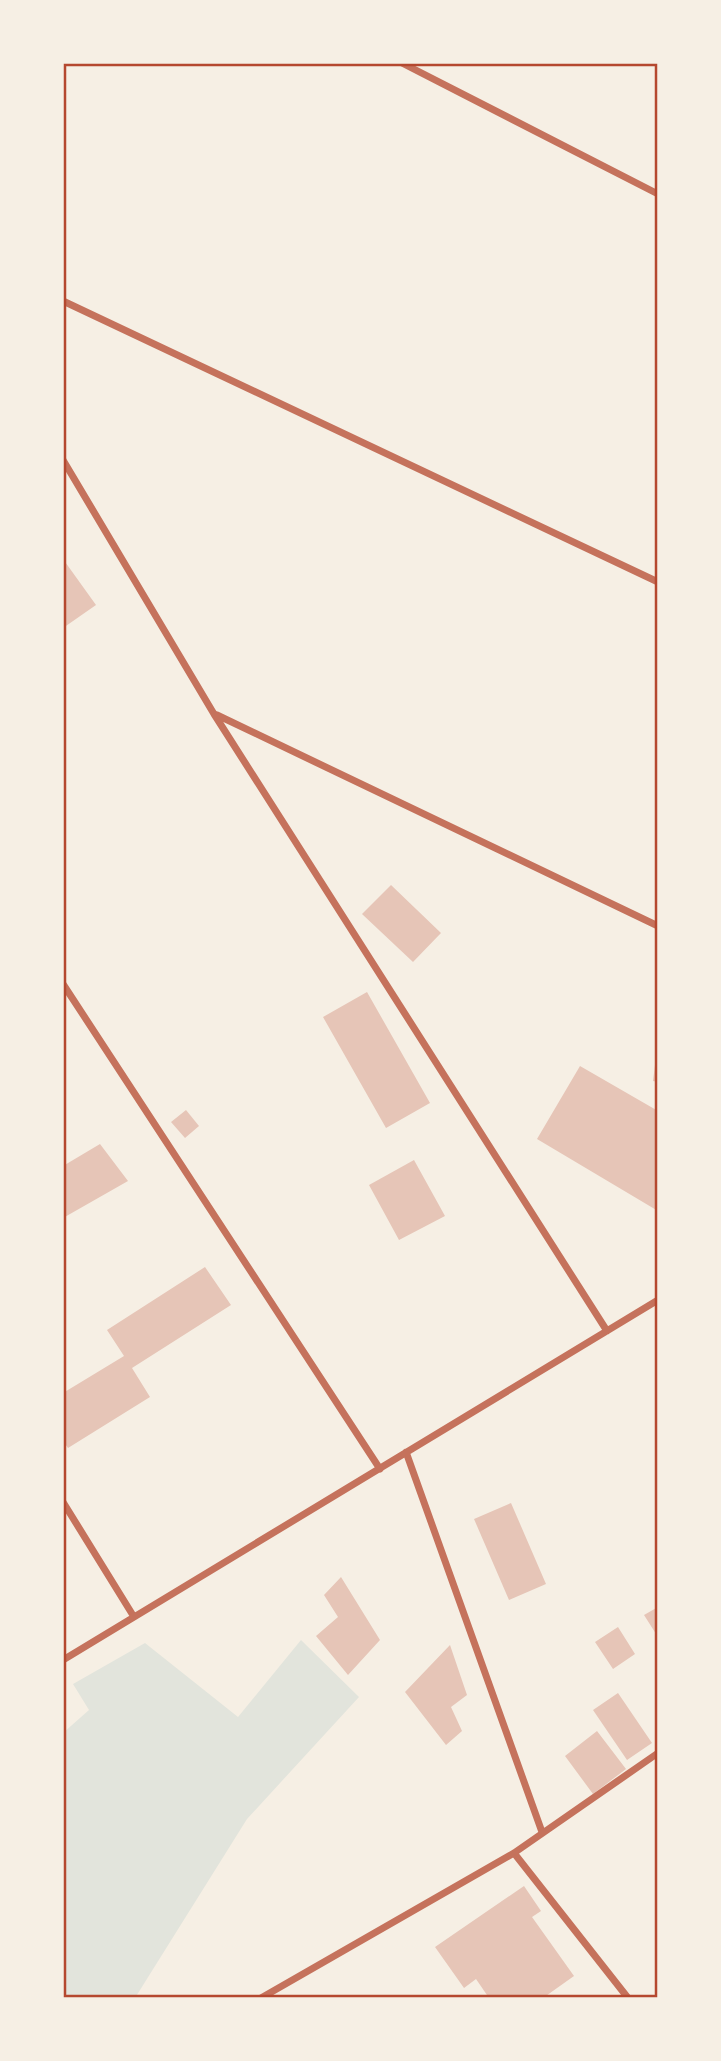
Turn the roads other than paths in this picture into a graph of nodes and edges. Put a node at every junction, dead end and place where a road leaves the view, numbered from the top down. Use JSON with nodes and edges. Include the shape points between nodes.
{"nodes":[{"id":1,"x":402,"y":63,"type":"edge"},
{"id":2,"x":658,"y":194,"type":"edge"},
{"id":3,"x":63,"y":301,"type":"edge"},
{"id":4,"x":63,"y":460,"type":"edge"},
{"id":5,"x":658,"y":582,"type":"edge"},
{"id":6,"x":215,"y":714,"type":"junction"},
{"id":7,"x":658,"y":926,"type":"edge"},
{"id":8,"x":63,"y":984,"type":"edge"},
{"id":9,"x":658,"y":1300,"type":"edge"},
{"id":10,"x":607,"y":1331,"type":"junction"},
{"id":11,"x":406,"y":1452,"type":"junction"},
{"id":12,"x":380,"y":1469,"type":"junction"},
{"id":13,"x":63,"y":1502,"type":"edge"},
{"id":14,"x":134,"y":1617,"type":"junction"},
{"id":15,"x":63,"y":1660,"type":"edge"},
{"id":16,"x":658,"y":1753,"type":"edge"},
{"id":17,"x":542,"y":1832,"type":"junction"},
{"id":18,"x":514,"y":1853,"type":"junction"},
{"id":19,"x":261,"y":1998,"type":"edge"},
{"id":20,"x":628,"y":1998,"type":"edge"}],
"edges":[{"from":1,"to":2,"type":"street"},
{"from":3,"to":5,"type":"street"},
{"from":4,"to":6,"type":"street"},
{"from":6,"to":7,"type":"street"},
{"from":6,"to":10,"type":"street"},
{"from":8,"to":12,"type":"street"},
{"from":9,"to":10,"type":"street"},
{"from":10,"to":11,"type":"street"},
{"from":11,"to":12,"type":"street"},
{"from":11,"to":17,"type":"street"},
{"from":12,"to":14,"type":"street"},
{"from":13,"to":14,"type":"street"},
{"from":14,"to":15,"type":"street"},
{"from":16,"to":17,"type":"street"},
{"from":17,"to":18,"type":"street"},
{"from":18,"to":19,"type":"street"},
{"from":18,"to":20,"type":"street"}]}
